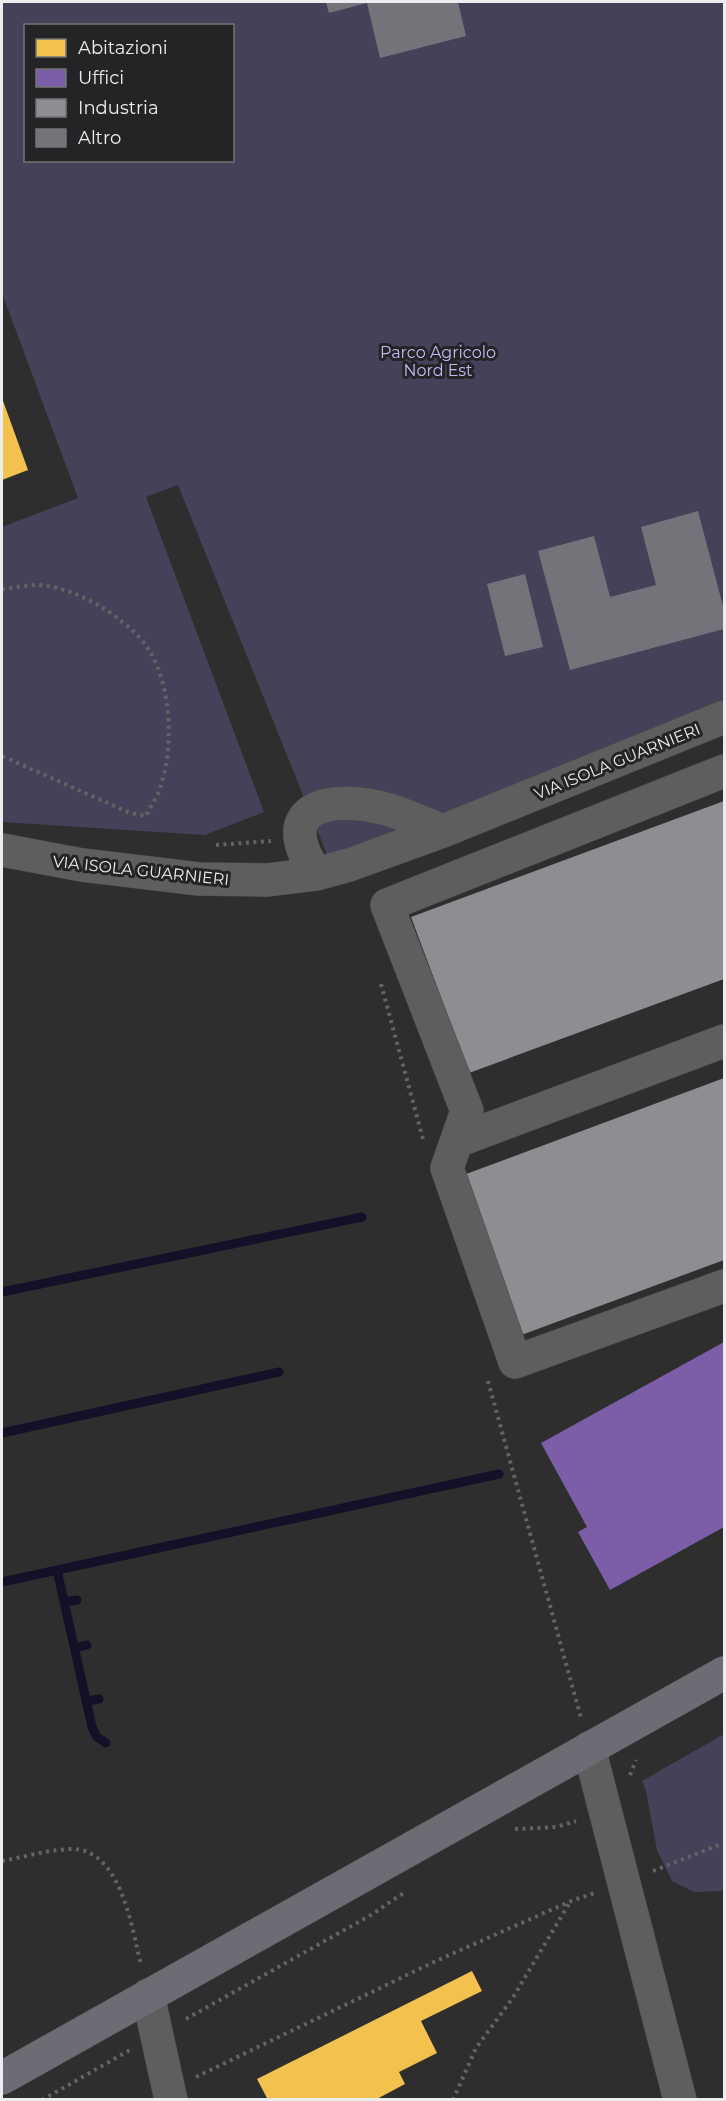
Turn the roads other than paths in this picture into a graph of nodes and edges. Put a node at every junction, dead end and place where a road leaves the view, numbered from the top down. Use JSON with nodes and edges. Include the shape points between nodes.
{"nodes":[{"id":1,"x":724,"y":717,"type":"edge"},
{"id":2,"x":724,"y":771,"type":"edge"},
{"id":3,"x":442,"y":831,"type":"junction"},
{"id":4,"x":2,"y":850,"type":"edge"},
{"id":5,"x":316,"y":874,"type":"junction"},
{"id":6,"x":724,"y":1041,"type":"edge"},
{"id":7,"x":457,"y":1141,"type":"junction"},
{"id":8,"x":724,"y":1286,"type":"edge"},
{"id":9,"x":724,"y":1673,"type":"edge"},
{"id":10,"x":589,"y":1748,"type":"junction"},
{"id":11,"x":148,"y":1995,"type":"junction"},
{"id":12,"x":2,"y":2078,"type":"edge"},
{"id":13,"x":170,"y":2095,"type":"edge"},
{"id":14,"x":680,"y":2100,"type":"edge"}],
"edges":[{"from":1,"to":3,"type":"street","name":"VIA ISOLA GUARNIERI"},
{"from":2,"to":7,"type":"street","via":[[387,905],[467,1111]]},
{"from":3,"to":5,"type":"street","name":"VIA ISOLA GUARNIERI"},
{"from":3,"to":5,"type":"street","via":[[382,807],[352,803],[319,806],[305,817],[300,831],[303,849]]},
{"from":4,"to":5,"type":"street","name":"VIA ISOLA GUARNIERI","via":[[82,865],[199,879],[267,880]]},
{"from":6,"to":7,"type":"street"},
{"from":7,"to":8,"type":"street","via":[[447,1168],[515,1362]]},
{"from":9,"to":10,"type":"main road"},
{"from":10,"to":11,"type":"main road"},
{"from":10,"to":14,"type":"street"},
{"from":11,"to":12,"type":"main road"},
{"from":11,"to":13,"type":"street"}]}
